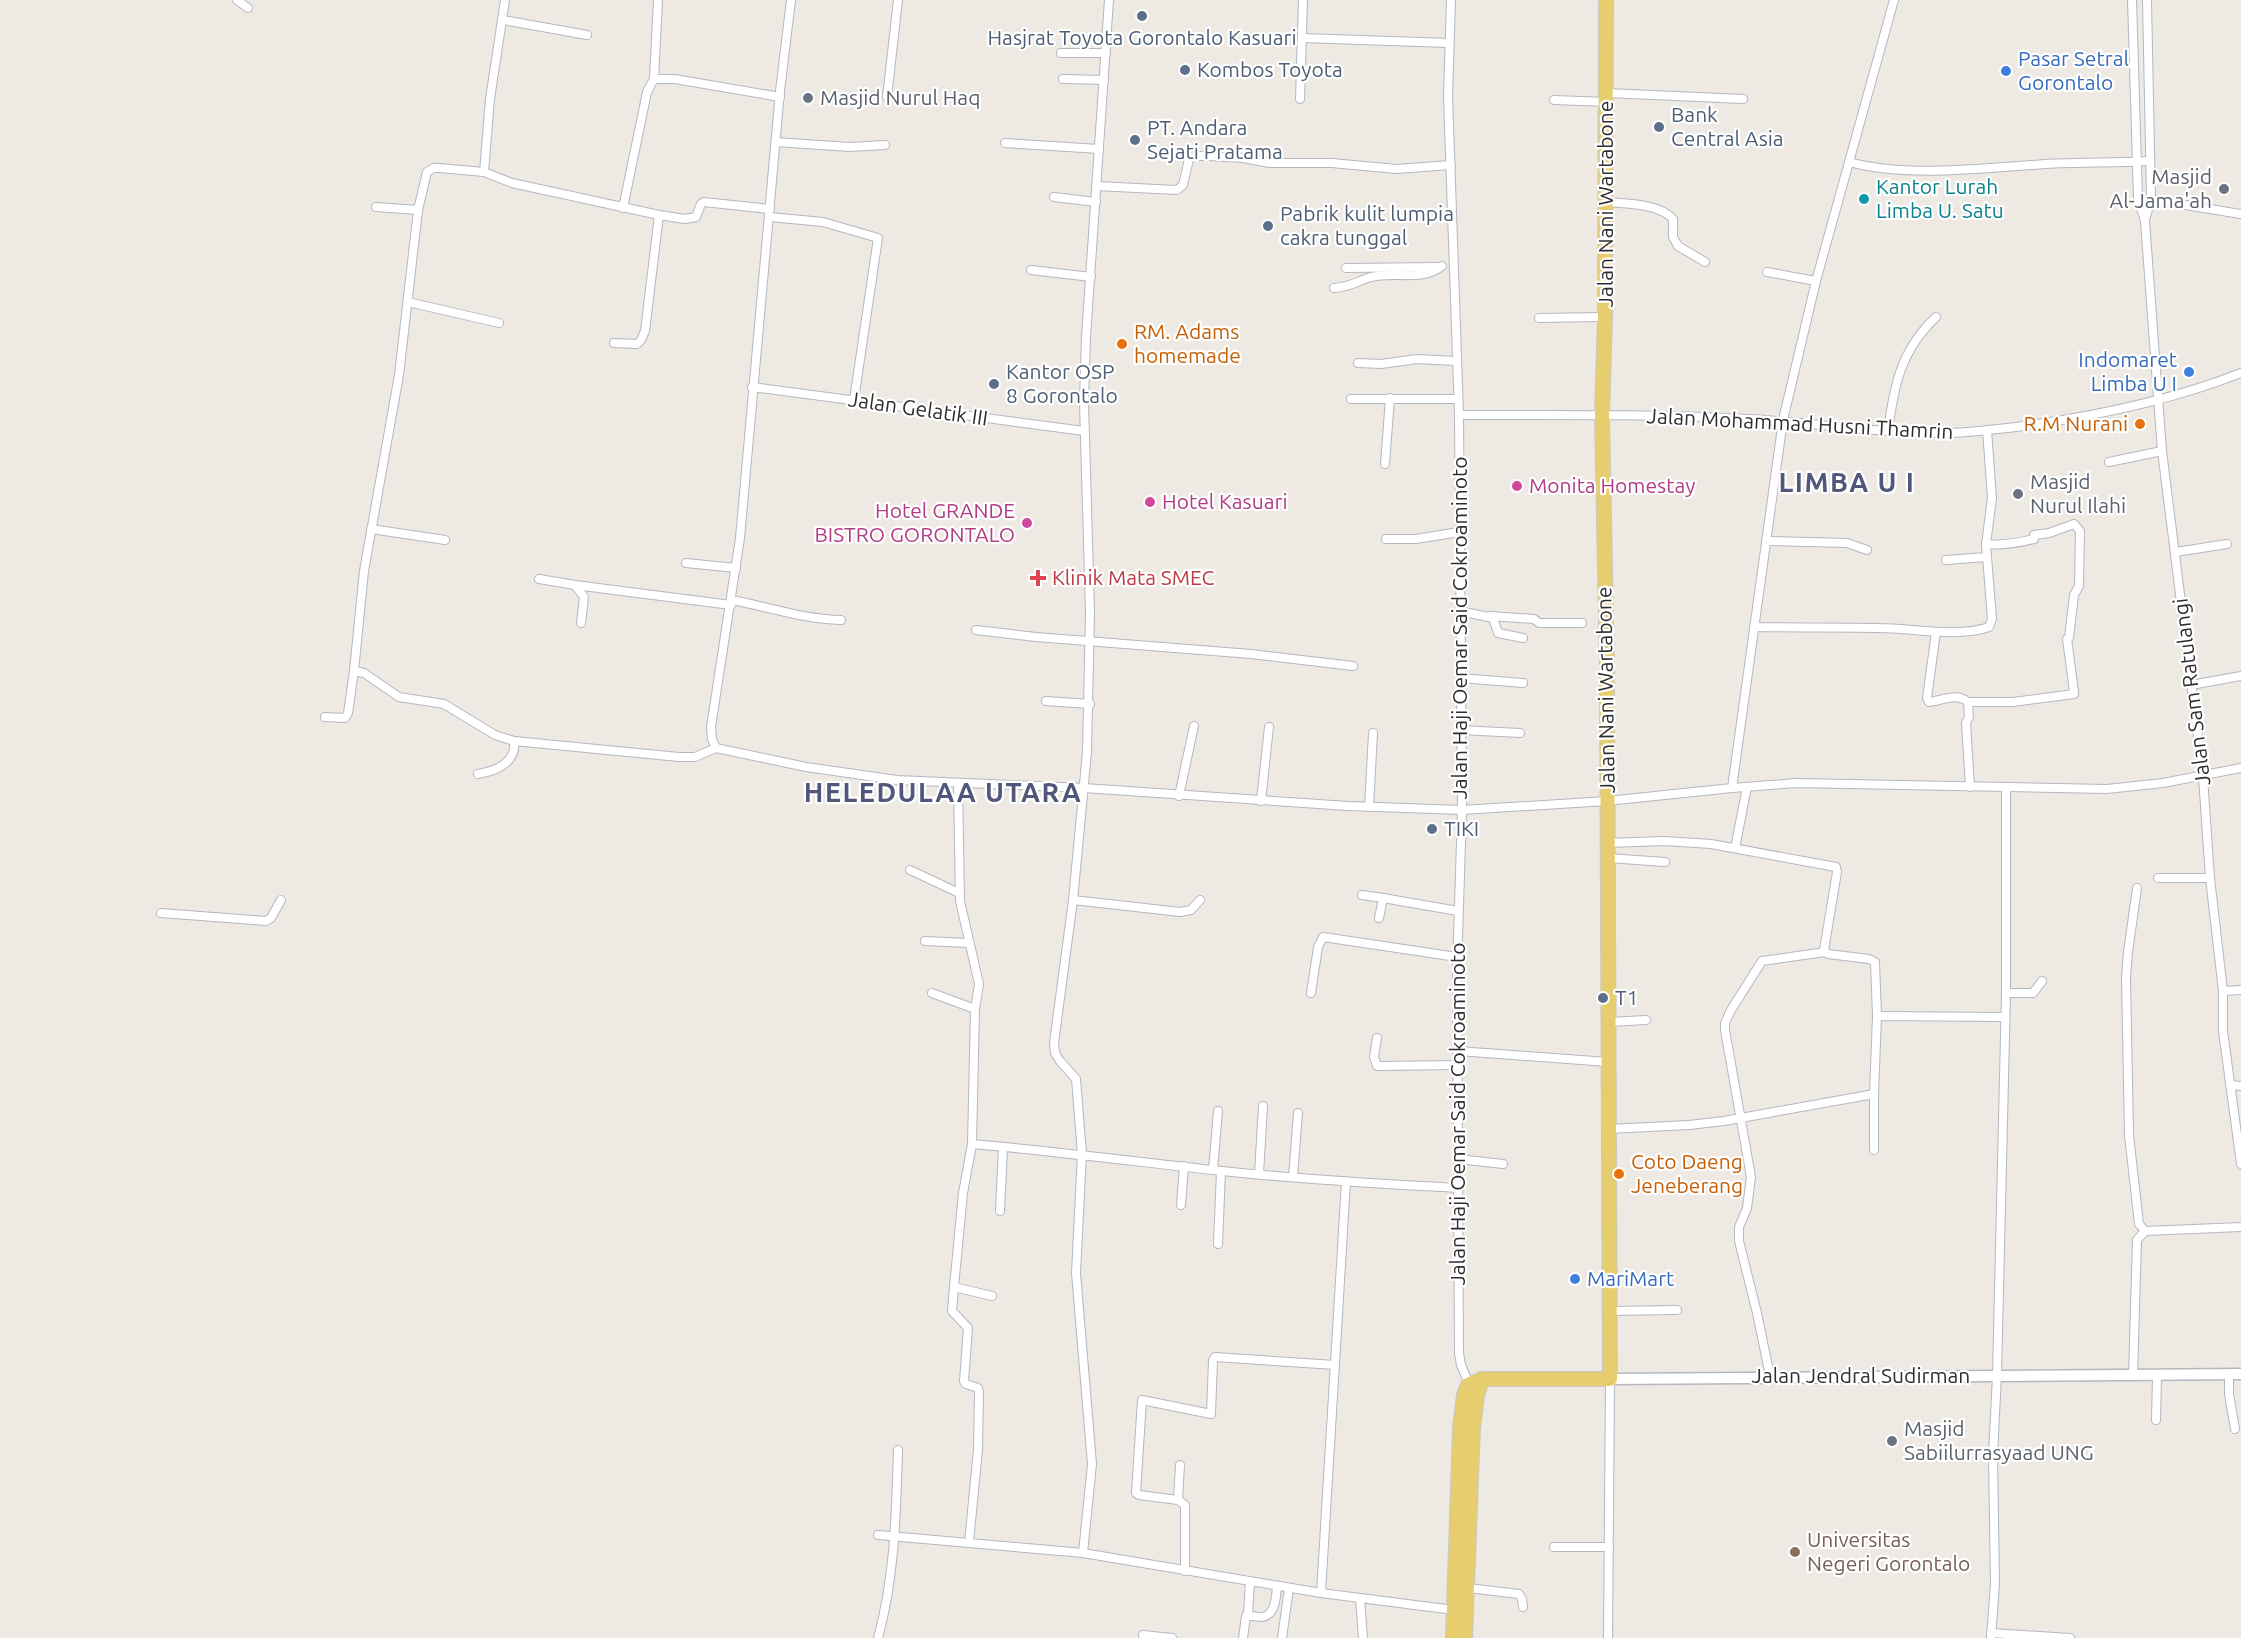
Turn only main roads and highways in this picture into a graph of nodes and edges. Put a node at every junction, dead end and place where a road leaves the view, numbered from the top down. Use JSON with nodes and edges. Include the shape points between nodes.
{"nodes":[{"id":1,"x":1605,"y":0,"type":"edge"},
{"id":2,"x":1610,"y":1379,"type":"joint"},
{"id":3,"x":1476,"y":1387,"type":"junction"},
{"id":4,"x":1458,"y":1618,"type":"junction"},
{"id":5,"x":1453,"y":1638,"type":"edge"},
{"id":6,"x":1465,"y":1638,"type":"edge"}],
"edges":[{"from":1,"to":2,"type":"main road","name":"Jalan Nani Wartabone","via":[[1602,415]]},
{"from":2,"to":3,"type":"main road","name":"Jalan Jendral Sudirman"},
{"from":3,"to":4,"type":"main road","via":[[1468,1588]]},
{"from":3,"to":4,"type":"main road","via":[[1464,1395],[1460,1428]]},
{"from":4,"to":5,"type":"main road"},
{"from":4,"to":6,"type":"main road"}]}
